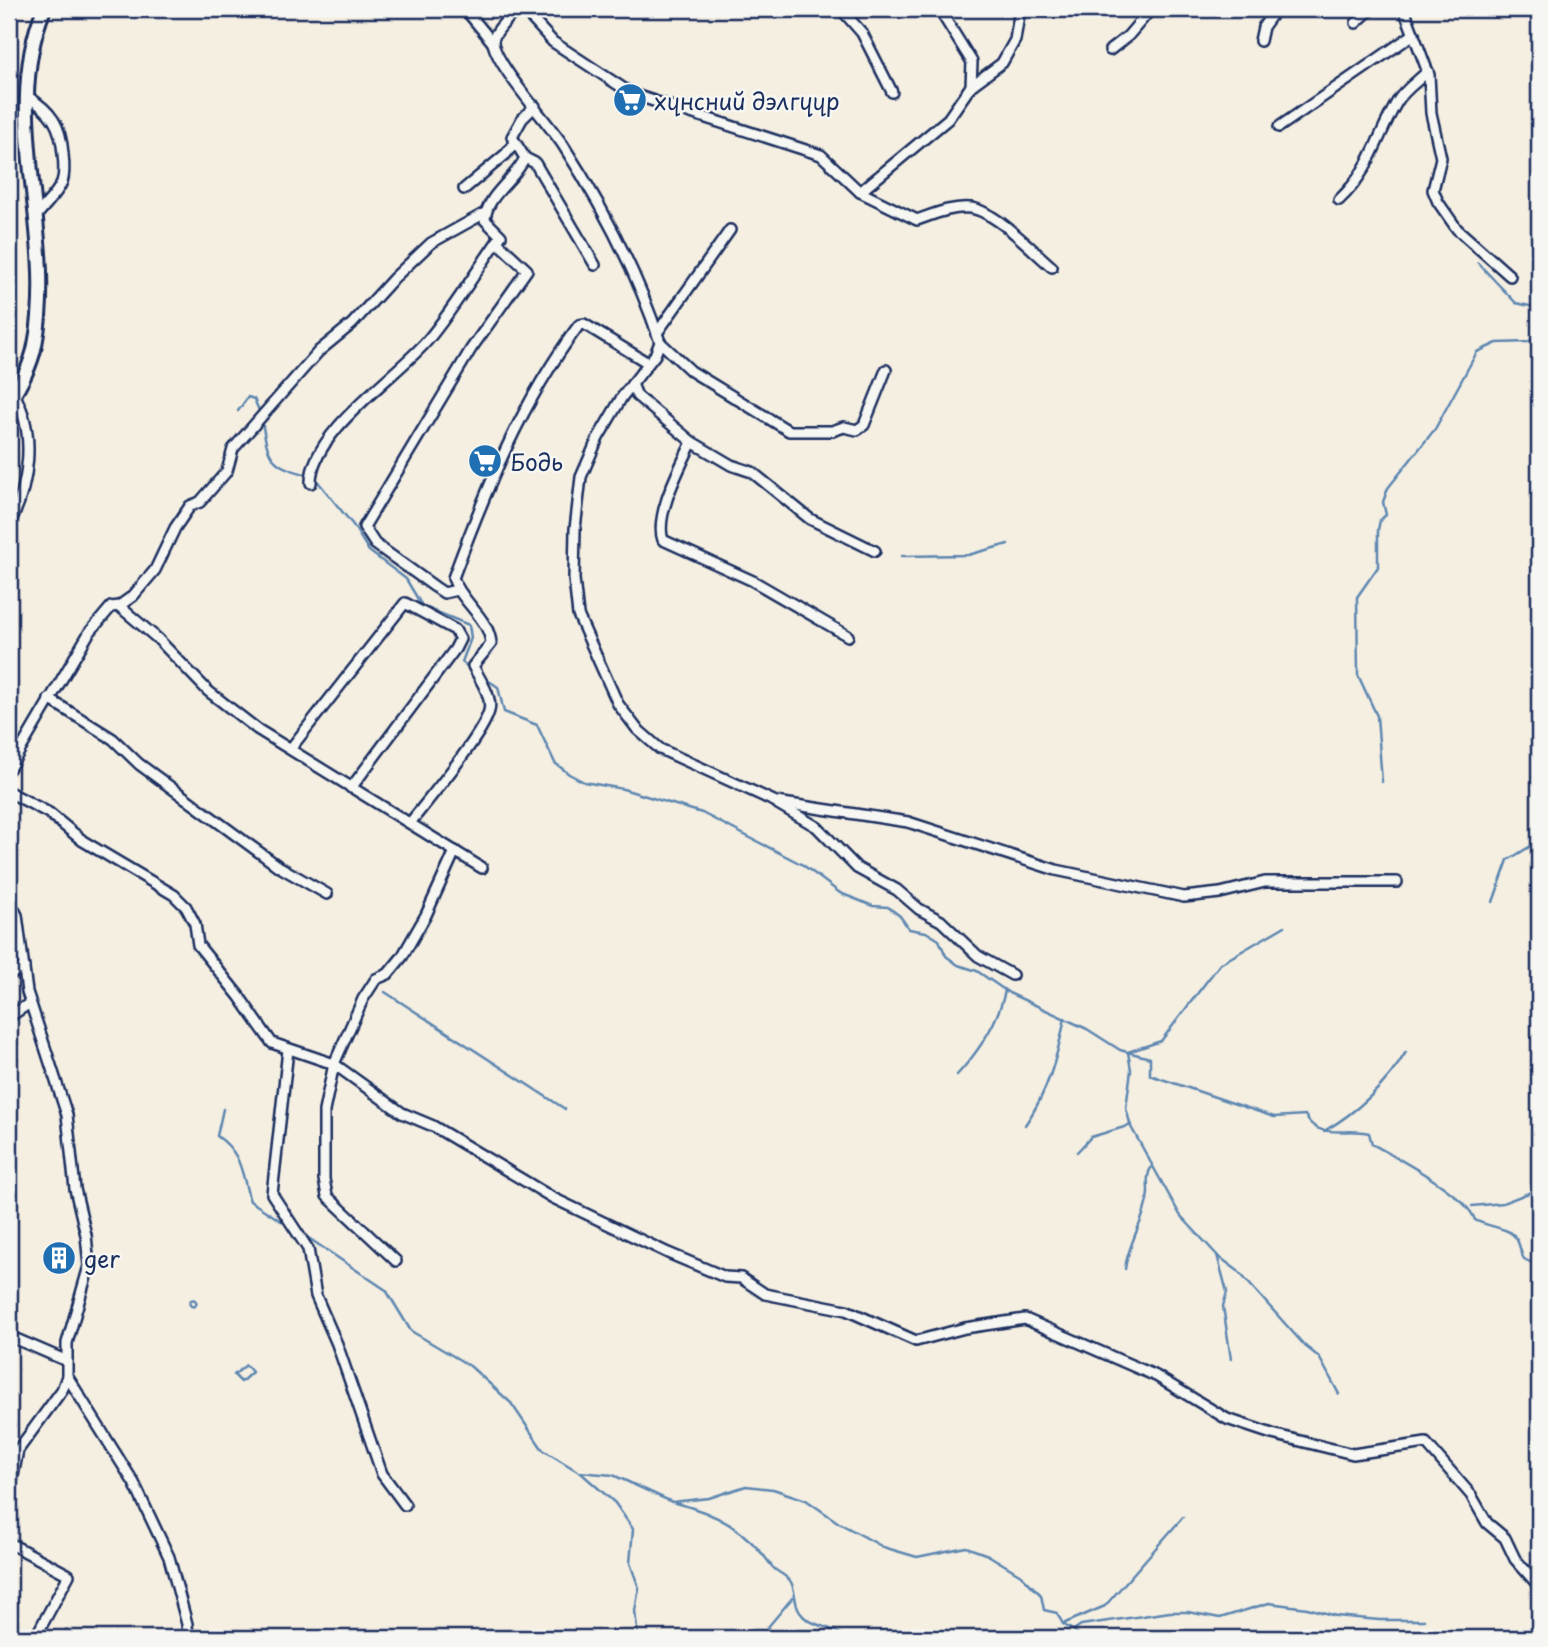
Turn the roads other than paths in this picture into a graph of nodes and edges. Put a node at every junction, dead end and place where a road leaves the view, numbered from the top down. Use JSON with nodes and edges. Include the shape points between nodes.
{"nodes":[{"id":1,"x":44,"y":9,"type":"edge"},
{"id":2,"x":465,"y":9,"type":"edge"},
{"id":3,"x":520,"y":9,"type":"edge"},
{"id":4,"x":841,"y":9,"type":"edge"},
{"id":5,"x":939,"y":9,"type":"edge"},
{"id":6,"x":1020,"y":9,"type":"edge"},
{"id":7,"x":1151,"y":9,"type":"edge"},
{"id":8,"x":1276,"y":9,"type":"edge"},
{"id":9,"x":1371,"y":9,"type":"edge"},
{"id":10,"x":1404,"y":9,"type":"edge"},
{"id":11,"x":1356,"y":23,"type":"dead end"},
{"id":12,"x":1414,"y":34,"type":"junction"},
{"id":13,"x":1260,"y":41,"type":"dead end"},
{"id":14,"x":493,"y":43,"type":"junction"},
{"id":15,"x":1110,"y":50,"type":"dead end"},
{"id":16,"x":1428,"y":71,"type":"junction"},
{"id":17,"x":971,"y":86,"type":"junction"},
{"id":18,"x":892,"y":92,"type":"dead end"},
{"id":19,"x":27,"y":96,"type":"junction"},
{"id":20,"x":535,"y":106,"type":"junction"},
{"id":21,"x":1279,"y":127,"type":"dead end"},
{"id":22,"x":515,"y":142,"type":"junction"},
{"id":23,"x":525,"y":158,"type":"junction"},
{"id":24,"x":464,"y":189,"type":"dead end"},
{"id":25,"x":860,"y":192,"type":"junction"},
{"id":26,"x":1339,"y":200,"type":"dead end"},
{"id":27,"x":485,"y":213,"type":"junction"},
{"id":28,"x":34,"y":219,"type":"junction"},
{"id":29,"x":730,"y":230,"type":"dead end"},
{"id":30,"x":497,"y":242,"type":"junction"},
{"id":31,"x":594,"y":265,"type":"dead end"},
{"id":32,"x":1052,"y":267,"type":"dead end"},
{"id":33,"x":1510,"y":276,"type":"dead end"},
{"id":34,"x":658,"y":337,"type":"junction"},
{"id":35,"x":648,"y":363,"type":"junction"},
{"id":36,"x":886,"y":370,"type":"dead end"},
{"id":37,"x":632,"y":384,"type":"junction"},
{"id":38,"x":11,"y":399,"type":"edge"},
{"id":39,"x":692,"y":442,"type":"junction"},
{"id":40,"x":311,"y":483,"type":"dead end"},
{"id":41,"x":9,"y":525,"type":"edge"},
{"id":42,"x":876,"y":551,"type":"dead end"},
{"id":43,"x":457,"y":590,"type":"junction"},
{"id":44,"x":119,"y":606,"type":"junction"},
{"id":45,"x":848,"y":636,"type":"dead end"},
{"id":46,"x":49,"y":699,"type":"junction"},
{"id":47,"x":291,"y":748,"type":"junction"},
{"id":48,"x":9,"y":769,"type":"edge"},
{"id":49,"x":351,"y":788,"type":"junction"},
{"id":50,"x":9,"y":792,"type":"edge"},
{"id":51,"x":776,"y":802,"type":"junction"},
{"id":52,"x":410,"y":823,"type":"junction"},
{"id":53,"x":455,"y":851,"type":"junction"},
{"id":54,"x":482,"y":868,"type":"dead end"},
{"id":55,"x":1397,"y":882,"type":"dead end"},
{"id":56,"x":327,"y":894,"type":"dead end"},
{"id":57,"x":9,"y":900,"type":"edge"},
{"id":58,"x":24,"y":967,"type":"junction"},
{"id":59,"x":9,"y":975,"type":"edge"},
{"id":60,"x":1012,"y":975,"type":"dead end"},
{"id":61,"x":30,"y":1003,"type":"junction"},
{"id":62,"x":9,"y":1017,"type":"edge"},
{"id":63,"x":288,"y":1049,"type":"junction"},
{"id":64,"x":334,"y":1064,"type":"junction"},
{"id":65,"x":396,"y":1261,"type":"dead end"},
{"id":66,"x":9,"y":1336,"type":"edge"},
{"id":67,"x":66,"y":1361,"type":"junction"},
{"id":68,"x":66,"y":1376,"type":"junction"},
{"id":69,"x":9,"y":1497,"type":"edge"},
{"id":70,"x":405,"y":1505,"type":"dead end"},
{"id":71,"x":9,"y":1543,"type":"edge"},
{"id":72,"x":1539,"y":1586,"type":"edge"},
{"id":73,"x":35,"y":1638,"type":"edge"},
{"id":74,"x":188,"y":1638,"type":"edge"}],
"edges":[{"from":1,"to":19,"type":"main road","via":[[34,31]]},
{"from":2,"to":14,"type":"street"},
{"from":3,"to":14,"type":"street"},
{"from":3,"to":25,"type":"street","via":[[553,42],[632,93],[821,155]]},
{"from":4,"to":18,"type":"street","via":[[862,33]]},
{"from":5,"to":17,"type":"street","via":[[972,62]]},
{"from":6,"to":17,"type":"street","via":[[1015,40],[1002,63]]},
{"from":7,"to":15,"type":"street"},
{"from":8,"to":13,"type":"street","via":[[1263,27]]},
{"from":9,"to":11,"type":"street"},
{"from":10,"to":12,"type":"street"},
{"from":12,"to":16,"type":"street"},
{"from":12,"to":21,"type":"street"},
{"from":14,"to":20,"type":"street"},
{"from":16,"to":26,"type":"street","via":[[1396,104],[1369,165]]},
{"from":16,"to":33,"type":"street","via":[[1441,158],[1433,190],[1437,202],[1457,229]]},
{"from":17,"to":25,"type":"street","via":[[948,119]]},
{"from":19,"to":28,"type":"main road"},
{"from":19,"to":28,"type":"street","via":[[54,117],[64,164],[59,189]]},
{"from":20,"to":22,"type":"street","via":[[522,119],[512,137]]},
{"from":20,"to":34,"type":"street","via":[[622,246]]},
{"from":22,"to":23,"type":"street"},
{"from":22,"to":24,"type":"street"},
{"from":23,"to":27,"type":"street"},
{"from":23,"to":31,"type":"street","via":[[535,163]]},
{"from":25,"to":32,"type":"street","via":[[917,219],[950,209],[986,212]]},
{"from":27,"to":30,"type":"street","via":[[485,220],[501,236]]},
{"from":27,"to":44,"type":"street","via":[[431,243],[319,351],[252,423],[233,449],[227,471],[200,502],[190,506],[155,570]]},
{"from":28,"to":38,"type":"main road","via":[[40,306],[35,346]]},
{"from":29,"to":34,"type":"street"},
{"from":30,"to":40,"type":"street","via":[[425,343],[384,379],[321,451],[312,467]]},
{"from":30,"to":43,"type":"street","via":[[527,270],[471,349],[364,527],[374,544],[435,587],[444,593]]},
{"from":34,"to":35,"type":"street"},
{"from":34,"to":36,"type":"street","via":[[691,372],[789,431],[832,431],[844,426],[857,430],[864,425]]},
{"from":35,"to":37,"type":"street"},
{"from":35,"to":43,"type":"street","via":[[579,325],[551,364],[499,458],[453,578]]},
{"from":37,"to":39,"type":"street","via":[[637,396]]},
{"from":37,"to":51,"type":"street","via":[[598,438],[582,477],[575,529],[578,615],[618,704],[637,729],[660,749]]},
{"from":38,"to":41,"type":"street","via":[[27,420],[28,441],[20,503]]},
{"from":39,"to":42,"type":"street","via":[[752,472],[810,519]]},
{"from":39,"to":45,"type":"street","via":[[662,516],[663,540],[753,581]]},
{"from":43,"to":52,"type":"street","via":[[490,632],[491,644],[473,666],[490,710]]},
{"from":44,"to":46,"type":"street","via":[[111,607],[89,633]]},
{"from":44,"to":47,"type":"street","via":[[208,691],[257,729]]},
{"from":46,"to":48,"type":"street"},
{"from":46,"to":56,"type":"street","via":[[113,739],[139,764],[278,866]]},
{"from":47,"to":49,"type":"street"},
{"from":47,"to":49,"type":"street","via":[[405,603],[455,630],[460,639],[455,649]]},
{"from":49,"to":52,"type":"street"},
{"from":50,"to":63,"type":"street","via":[[174,895],[191,915],[198,945],[207,959],[272,1043]]},
{"from":51,"to":55,"type":"street","via":[[908,822],[1056,870],[1184,897],[1265,882]]},
{"from":51,"to":60,"type":"street","via":[[817,827],[858,868],[941,921],[978,956]]},
{"from":52,"to":53,"type":"street"},
{"from":53,"to":54,"type":"street"},
{"from":53,"to":64,"type":"street","via":[[402,957],[376,979],[363,999]]},
{"from":57,"to":58,"type":"street","via":[[17,915]]},
{"from":58,"to":59,"type":"street"},
{"from":58,"to":61,"type":"street"},
{"from":61,"to":62,"type":"street"},
{"from":61,"to":67,"type":"street","via":[[67,1115],[75,1189],[86,1235],[89,1266]]},
{"from":63,"to":64,"type":"street"},
{"from":63,"to":70,"type":"street","via":[[272,1194],[308,1249],[316,1296],[382,1474]]},
{"from":64,"to":65,"type":"street","via":[[324,1111],[327,1196]]},
{"from":64,"to":72,"type":"street","via":[[402,1113],[433,1126],[553,1198],[668,1254],[724,1277],[741,1278],[765,1294],[846,1310],[916,1341],[1025,1319],[1165,1381],[1227,1419],[1272,1434],[1353,1454],[1426,1443]]},
{"from":66,"to":67,"type":"street"},
{"from":67,"to":68,"type":"street"},
{"from":68,"to":69,"type":"street","via":[[62,1390],[18,1450]]},
{"from":68,"to":74,"type":"street","via":[[134,1483],[163,1546]]},
{"from":71,"to":73,"type":"street","via":[[69,1575]]}]}
